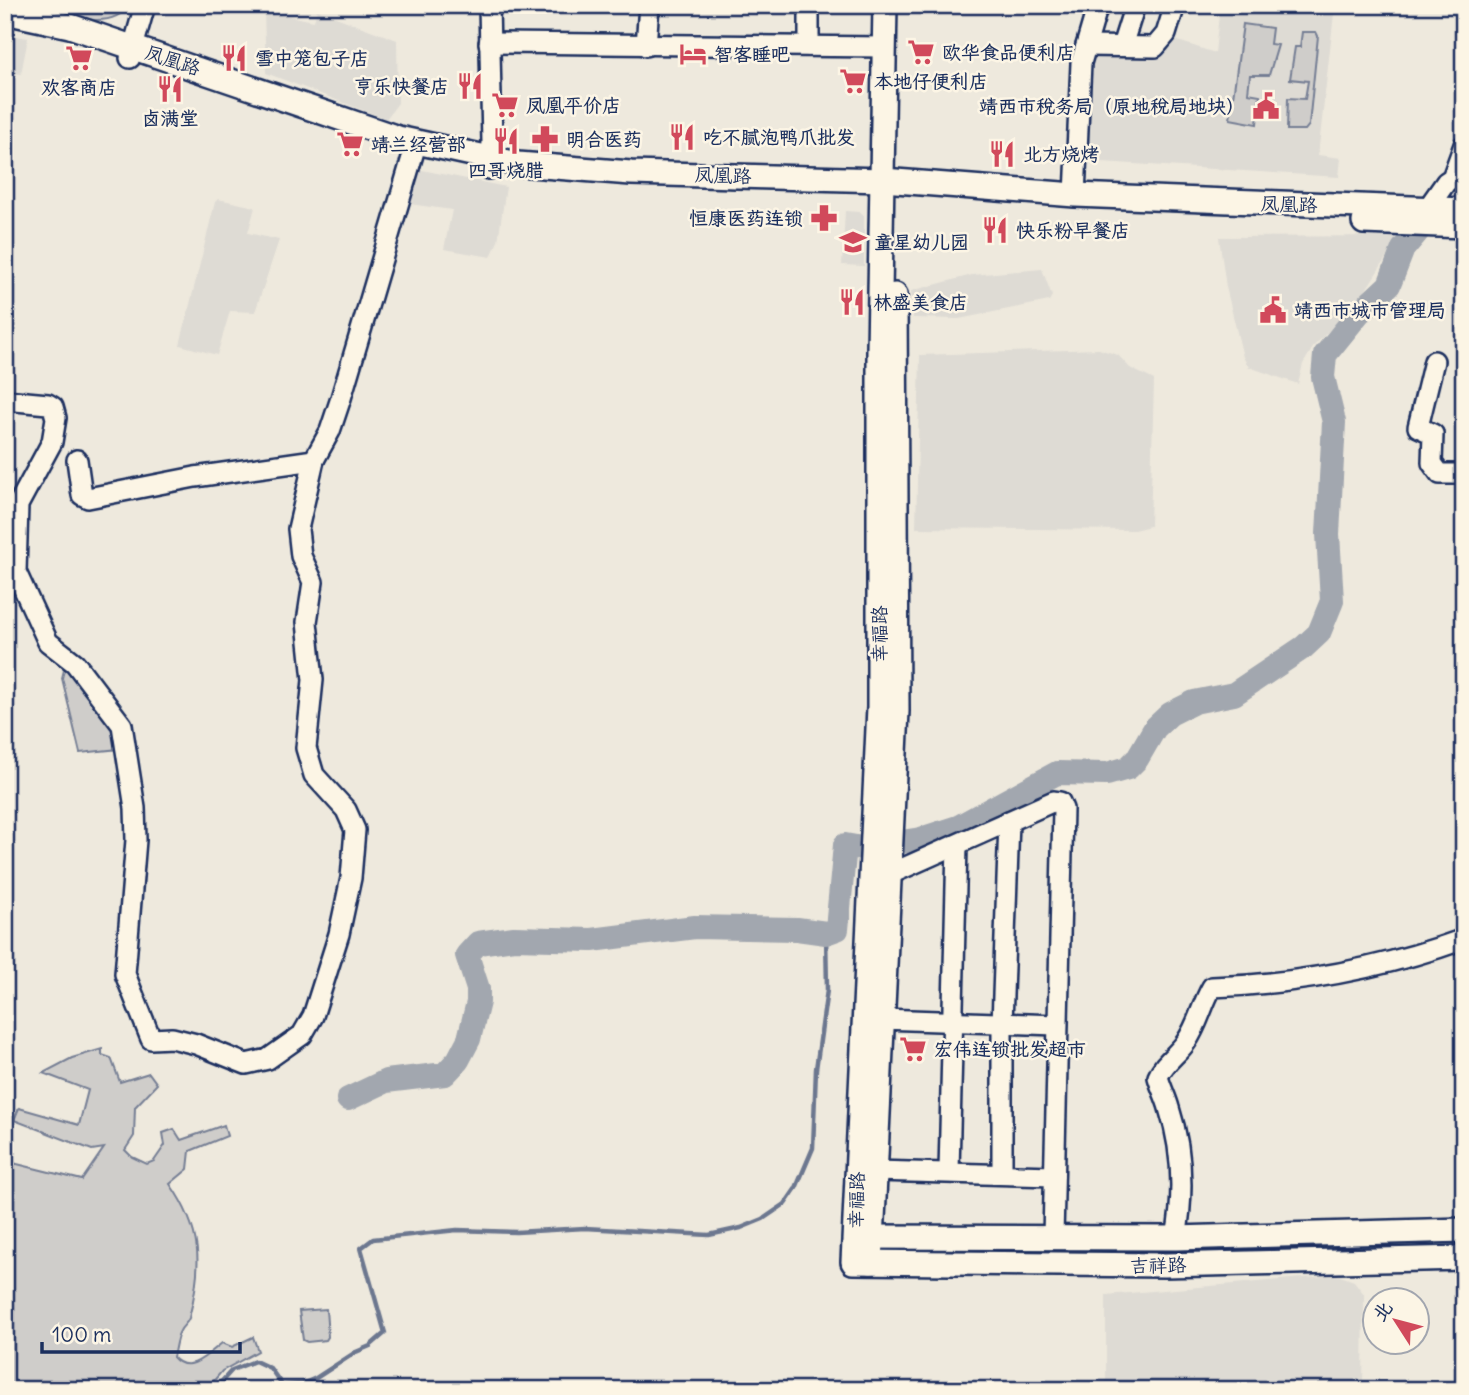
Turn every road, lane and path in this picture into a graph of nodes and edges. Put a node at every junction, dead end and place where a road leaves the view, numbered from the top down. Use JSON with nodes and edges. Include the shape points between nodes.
{"nodes":[{"id":1,"x":138,"y":5,"type":"edge"},
{"id":2,"x":145,"y":5,"type":"edge"},
{"id":3,"x":482,"y":5,"type":"edge"},
{"id":4,"x":489,"y":5,"type":"edge"},
{"id":5,"x":649,"y":5,"type":"edge"},
{"id":6,"x":809,"y":5,"type":"edge"},
{"id":7,"x":885,"y":5,"type":"edge"},
{"id":8,"x":897,"y":5,"type":"edge"},
{"id":9,"x":1098,"y":5,"type":"edge"},
{"id":10,"x":1135,"y":5,"type":"edge"},
{"id":11,"x":1175,"y":5,"type":"edge"},
{"id":12,"x":5,"y":12,"type":"edge"},
{"id":13,"x":5,"y":23,"type":"edge"},
{"id":14,"x":489,"y":43,"type":"junction"},
{"id":15,"x":646,"y":46,"type":"junction"},
{"id":16,"x":808,"y":46,"type":"junction"},
{"id":17,"x":1086,"y":46,"type":"junction"},
{"id":18,"x":1122,"y":46,"type":"junction"},
{"id":19,"x":885,"y":47,"type":"junction"},
{"id":20,"x":128,"y":51,"type":"junction"},
{"id":21,"x":1464,"y":145,"type":"edge"},
{"id":22,"x":414,"y":151,"type":"junction"},
{"id":23,"x":485,"y":163,"type":"junction"},
{"id":24,"x":1460,"y":171,"type":"edge"},
{"id":25,"x":890,"y":188,"type":"junction"},
{"id":26,"x":1075,"y":195,"type":"junction"},
{"id":27,"x":1464,"y":211,"type":"edge"},
{"id":28,"x":1432,"y":218,"type":"junction"},
{"id":29,"x":1464,"y":226,"type":"edge"},
{"id":30,"x":1434,"y":361,"type":"dead end"},
{"id":31,"x":5,"y":400,"type":"edge"},
{"id":32,"x":77,"y":460,"type":"dead end"},
{"id":33,"x":314,"y":460,"type":"junction"},
{"id":34,"x":1464,"y":474,"type":"edge"},
{"id":35,"x":1009,"y":821,"type":"junction"},
{"id":36,"x":957,"y":845,"type":"junction"},
{"id":37,"x":884,"y":863,"type":"junction"},
{"id":38,"x":1464,"y":939,"type":"edge"},
{"id":39,"x":881,"y":1019,"type":"junction"},
{"id":40,"x":953,"y":1020,"type":"junction"},
{"id":41,"x":1002,"y":1024,"type":"junction"},
{"id":42,"x":1056,"y":1025,"type":"junction"},
{"id":43,"x":875,"y":1171,"type":"junction"},
{"id":44,"x":949,"y":1171,"type":"junction"},
{"id":45,"x":1002,"y":1173,"type":"junction"},
{"id":46,"x":1054,"y":1176,"type":"junction"},
{"id":47,"x":1464,"y":1230,"type":"edge"},
{"id":48,"x":863,"y":1237,"type":"junction"},
{"id":49,"x":1053,"y":1237,"type":"junction"},
{"id":50,"x":1176,"y":1238,"type":"junction"},
{"id":51,"x":1464,"y":1258,"type":"edge"},
{"id":52,"x":862,"y":1262,"type":"joint"},
{"id":53,"x":1164,"y":1265,"type":"junction"}],
"edges":[{"from":1,"to":20,"type":"street"},
{"from":2,"to":20,"type":"street"},
{"from":3,"to":23,"type":"street"},
{"from":4,"to":14,"type":"street"},
{"from":5,"to":15,"type":"street"},
{"from":6,"to":16,"type":"street"},
{"from":7,"to":19,"type":"main road","name":"幸福路"},
{"from":8,"to":25,"type":"main road","name":"幸福路"},
{"from":9,"to":17,"type":"street"},
{"from":10,"to":18,"type":"street"},
{"from":11,"to":18,"type":"street","via":[[1160,44]]},
{"from":12,"to":20,"type":"main road","name":"凤凰路","via":[[70,26]]},
{"from":13,"to":20,"type":"main road","name":"凤凰路"},
{"from":14,"to":15,"type":"street"},
{"from":14,"to":23,"type":"street"},
{"from":15,"to":16,"type":"street"},
{"from":16,"to":19,"type":"street"},
{"from":17,"to":18,"type":"street"},
{"from":17,"to":26,"type":"street","via":[[1081,63]]},
{"from":19,"to":25,"type":"main road","name":"幸福路"},
{"from":20,"to":22,"type":"main road","name":"凤凰路"},
{"from":20,"to":23,"type":"main road","name":"凤凰路"},
{"from":21,"to":24,"type":"street"},
{"from":22,"to":23,"type":"main road","name":"凤凰路"},
{"from":22,"to":33,"type":"street","via":[[341,398]]},
{"from":23,"to":25,"type":"main road","name":"凤凰路"},
{"from":24,"to":28,"type":"street"},
{"from":25,"to":26,"type":"main road","name":"凤凰路"},
{"from":25,"to":28,"type":"main road","name":"凤凰路","via":[[1400,224]]},
{"from":25,"to":37,"type":"main road","name":"幸福路","via":[[897,711],[883,823]]},
{"from":26,"to":28,"type":"main road","name":"凤凰路"},
{"from":27,"to":28,"type":"main road","name":"凤凰路"},
{"from":28,"to":29,"type":"main road","name":"凤凰路"},
{"from":30,"to":34,"type":"street","via":[[1418,427],[1433,434],[1432,463],[1440,474]]},
{"from":31,"to":33,"type":"street","via":[[48,404],[56,418],[47,454],[18,505],[15,556],[22,588],[48,642],[69,657],[109,704],[125,739],[136,840],[125,959],[128,989],[151,1039],[196,1044],[246,1064],[276,1054],[302,1035],[313,1016],[344,917],[354,858],[352,821],[314,775],[306,748],[313,680],[307,622],[313,582],[300,556],[298,529]]},
{"from":32,"to":33,"type":"street","via":[[82,495],[88,498]]},
{"from":35,"to":36,"type":"street"},
{"from":35,"to":41,"type":"street"},
{"from":35,"to":42,"type":"street","via":[[1054,801],[1063,809]]},
{"from":36,"to":37,"type":"street"},
{"from":36,"to":40,"type":"street"},
{"from":37,"to":39,"type":"main road","name":"幸福路"},
{"from":37,"to":48,"type":"main road","name":"幸福路","via":[[865,983]]},
{"from":38,"to":50,"type":"street","via":[[1388,964],[1317,979],[1250,988],[1212,987],[1185,1044],[1158,1077],[1174,1124],[1181,1171],[1183,1200]]},
{"from":39,"to":40,"type":"street"},
{"from":39,"to":43,"type":"main road","name":"幸福路"},
{"from":40,"to":41,"type":"street"},
{"from":40,"to":44,"type":"street"},
{"from":41,"to":42,"type":"street"},
{"from":41,"to":45,"type":"street"},
{"from":42,"to":46,"type":"street"},
{"from":43,"to":44,"type":"street"},
{"from":43,"to":48,"type":"main road","name":"幸福路"},
{"from":44,"to":45,"type":"street"},
{"from":45,"to":46,"type":"street"},
{"from":46,"to":49,"type":"street"},
{"from":47,"to":50,"type":"main road","name":"吉祥路"},
{"from":48,"to":49,"type":"main road","name":"吉祥路"},
{"from":48,"to":52,"type":"main road","name":"幸福路"},
{"from":49,"to":50,"type":"main road","name":"吉祥路"},
{"from":50,"to":53,"type":"main road"},
{"from":51,"to":53,"type":"main road","name":"吉祥路"},
{"from":52,"to":53,"type":"main road","name":"吉祥路"}]}
